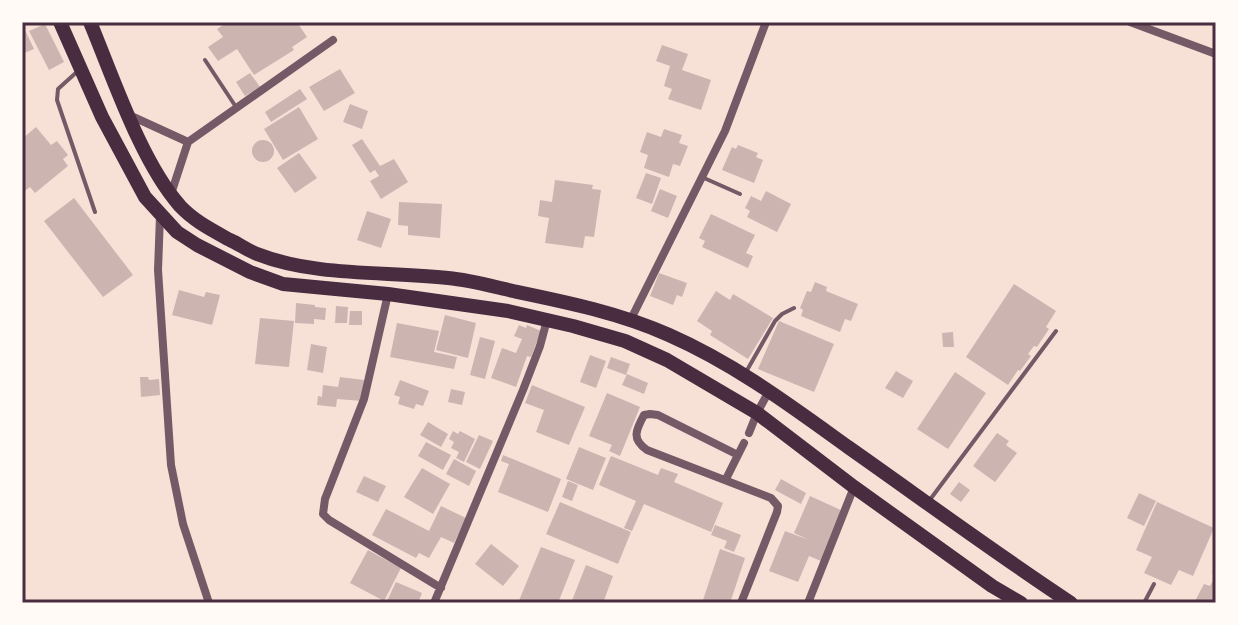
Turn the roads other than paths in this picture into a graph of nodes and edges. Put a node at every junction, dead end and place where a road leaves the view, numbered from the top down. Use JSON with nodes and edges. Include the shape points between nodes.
{"nodes":[{"id":1,"x":60,"y":22,"type":"edge"},
{"id":2,"x":90,"y":22,"type":"edge"},
{"id":3,"x":766,"y":22,"type":"edge"},
{"id":4,"x":1130,"y":22,"type":"edge"},
{"id":5,"x":333,"y":40,"type":"dead end"},
{"id":6,"x":1216,"y":54,"type":"edge"},
{"id":7,"x":205,"y":60,"type":"dead end"},
{"id":8,"x":80,"y":68,"type":"junction"},
{"id":9,"x":237,"y":109,"type":"junction"},
{"id":10,"x":129,"y":115,"type":"junction"},
{"id":11,"x":188,"y":142,"type":"junction"},
{"id":12,"x":702,"y":177,"type":"junction"},
{"id":13,"x":171,"y":194,"type":"junction"},
{"id":14,"x":740,"y":194,"type":"dead end"},
{"id":15,"x":95,"y":212,"type":"dead end"},
{"id":16,"x":160,"y":216,"type":"junction"},
{"id":17,"x":388,"y":294,"type":"junction"},
{"id":18,"x":794,"y":308,"type":"dead end"},
{"id":19,"x":631,"y":319,"type":"junction"},
{"id":20,"x":547,"y":320,"type":"junction"},
{"id":21,"x":1056,"y":331,"type":"dead end"},
{"id":22,"x":745,"y":375,"type":"junction"},
{"id":23,"x":769,"y":391,"type":"junction"},
{"id":24,"x":757,"y":413,"type":"junction"},
{"id":25,"x":749,"y":433,"type":"dead end"},
{"id":26,"x":744,"y":443,"type":"dead end"},
{"id":27,"x":738,"y":455,"type":"junction"},
{"id":28,"x":726,"y":479,"type":"junction"},
{"id":29,"x":854,"y":487,"type":"junction"},
{"id":30,"x":927,"y":503,"type":"junction"},
{"id":31,"x":1154,"y":584,"type":"dead end"},
{"id":32,"x":441,"y":588,"type":"junction"},
{"id":33,"x":209,"y":603,"type":"edge"},
{"id":34,"x":434,"y":603,"type":"edge"},
{"id":35,"x":741,"y":603,"type":"edge"},
{"id":36,"x":808,"y":603,"type":"edge"},
{"id":37,"x":1021,"y":603,"type":"edge"},
{"id":38,"x":1071,"y":603,"type":"edge"},
{"id":39,"x":1144,"y":603,"type":"edge"}],
"edges":[{"from":1,"to":8,"type":"highway"},
{"from":2,"to":10,"type":"highway"},
{"from":3,"to":12,"type":"street"},
{"from":4,"to":6,"type":"street"},
{"from":5,"to":9,"type":"street"},
{"from":7,"to":9,"type":"lane"},
{"from":8,"to":15,"type":"lane","via":[[58,89],[57,100]]},
{"from":8,"to":16,"type":"highway","via":[[127,166]]},
{"from":9,"to":11,"type":"street"},
{"from":10,"to":11,"type":"street"},
{"from":10,"to":13,"type":"highway"},
{"from":11,"to":13,"type":"street"},
{"from":12,"to":14,"type":"lane"},
{"from":12,"to":19,"type":"street"},
{"from":13,"to":19,"type":"highway","via":[[211,230],[257,254],[292,264],[450,278]]},
{"from":16,"to":17,"type":"highway","via":[[197,245],[283,284]]},
{"from":16,"to":33,"type":"street","via":[[158,270],[171,465],[183,524]]},
{"from":17,"to":20,"type":"highway"},
{"from":17,"to":32,"type":"street","via":[[364,399],[323,514]]},
{"from":18,"to":22,"type":"lane","via":[[775,321]]},
{"from":19,"to":22,"type":"highway"},
{"from":20,"to":24,"type":"highway","via":[[625,341]]},
{"from":20,"to":32,"type":"street"},
{"from":21,"to":30,"type":"lane"},
{"from":22,"to":23,"type":"highway"},
{"from":23,"to":24,"type":"street"},
{"from":23,"to":30,"type":"highway"},
{"from":24,"to":25,"type":"street"},
{"from":24,"to":29,"type":"highway"},
{"from":26,"to":27,"type":"street"},
{"from":27,"to":28,"type":"street"},
{"from":27,"to":28,"type":"street","via":[[658,415],[644,415],[635,432],[647,450]]},
{"from":28,"to":35,"type":"street","via":[[778,506]]},
{"from":29,"to":36,"type":"street"},
{"from":29,"to":37,"type":"highway"},
{"from":30,"to":38,"type":"highway"},
{"from":31,"to":39,"type":"lane"},
{"from":32,"to":34,"type":"street"}]}
